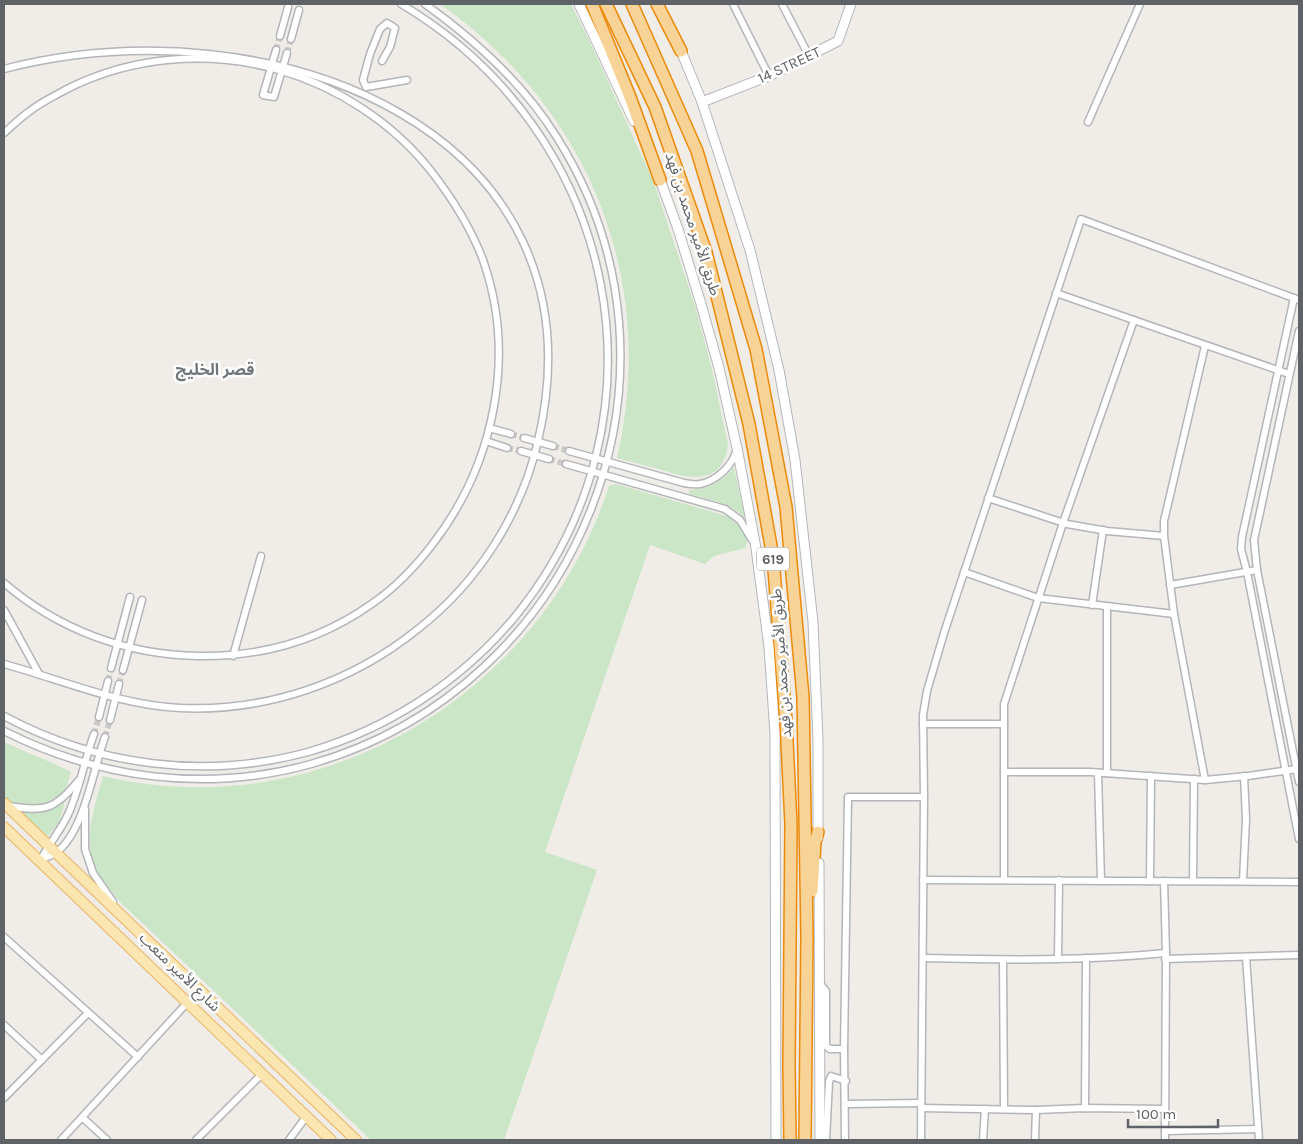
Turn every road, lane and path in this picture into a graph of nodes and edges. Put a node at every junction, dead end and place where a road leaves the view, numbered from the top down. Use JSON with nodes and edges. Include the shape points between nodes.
{"nodes":[{"id":1,"x":401,"y":4,"type":"edge"},
{"id":2,"x":425,"y":4,"type":"edge"},
{"id":3,"x":578,"y":4,"type":"edge"},
{"id":4,"x":592,"y":4,"type":"edge"},
{"id":5,"x":606,"y":4,"type":"edge"},
{"id":6,"x":632,"y":4,"type":"edge"},
{"id":7,"x":658,"y":4,"type":"edge"},
{"id":8,"x":733,"y":4,"type":"edge"},
{"id":9,"x":782,"y":4,"type":"edge"},
{"id":10,"x":851,"y":4,"type":"edge"},
{"id":11,"x":1140,"y":4,"type":"edge"},
{"id":12,"x":288,"y":7,"type":"dead end"},
{"id":13,"x":299,"y":10,"type":"dead end"},
{"id":14,"x":281,"y":19,"type":"junction"},
{"id":15,"x":295,"y":22,"type":"junction"},
{"id":16,"x":302,"y":24,"type":"dead end"},
{"id":17,"x":280,"y":36,"type":"tunnel mouth"},
{"id":18,"x":291,"y":39,"type":"tunnel mouth"},
{"id":19,"x":276,"y":50,"type":"tunnel mouth"},
{"id":20,"x":681,"y":51,"type":"joint"},
{"id":21,"x":368,"y":52,"type":"junction"},
{"id":22,"x":287,"y":53,"type":"tunnel mouth"},
{"id":23,"x":809,"y":56,"type":"junction"},
{"id":24,"x":20,"y":58,"type":"dead end"},
{"id":25,"x":270,"y":68,"type":"junction"},
{"id":26,"x":4,"y":69,"type":"edge"},
{"id":27,"x":281,"y":71,"type":"junction"},
{"id":28,"x":399,"y":73,"type":"dead end"},
{"id":29,"x":769,"y":76,"type":"junction"},
{"id":30,"x":702,"y":102,"type":"junction"},
{"id":31,"x":1088,"y":122,"type":"dead end"},
{"id":32,"x":4,"y":133,"type":"edge"},
{"id":33,"x":660,"y":180,"type":"junction"},
{"id":34,"x":522,"y":226,"type":"dead end"},
{"id":35,"x":1056,"y":293,"type":"junction"},
{"id":36,"x":1296,"y":299,"type":"edge"},
{"id":37,"x":1134,"y":320,"type":"junction"},
{"id":38,"x":1299,"y":331,"type":"edge"},
{"id":39,"x":1205,"y":346,"type":"junction"},
{"id":40,"x":1277,"y":371,"type":"junction"},
{"id":41,"x":1289,"y":374,"type":"junction"},
{"id":42,"x":489,"y":428,"type":"junction"},
{"id":43,"x":511,"y":434,"type":"tunnel mouth"},
{"id":44,"x":524,"y":438,"type":"tunnel mouth"},
{"id":45,"x":486,"y":441,"type":"junction"},
{"id":46,"x":538,"y":442,"type":"junction"},
{"id":47,"x":552,"y":446,"type":"tunnel mouth"},
{"id":48,"x":507,"y":448,"type":"tunnel mouth"},
{"id":49,"x":737,"y":448,"type":"junction"},
{"id":50,"x":520,"y":451,"type":"tunnel mouth"},
{"id":51,"x":569,"y":451,"type":"tunnel mouth"},
{"id":52,"x":535,"y":455,"type":"junction"},
{"id":53,"x":595,"y":458,"type":"junction"},
{"id":54,"x":549,"y":459,"type":"tunnel mouth"},
{"id":55,"x":607,"y":461,"type":"junction"},
{"id":56,"x":566,"y":464,"type":"tunnel mouth"},
{"id":57,"x":592,"y":471,"type":"junction"},
{"id":58,"x":604,"y":474,"type":"junction"},
{"id":59,"x":988,"y":498,"type":"junction"},
{"id":60,"x":1063,"y":523,"type":"junction"},
{"id":61,"x":1103,"y":530,"type":"junction"},
{"id":62,"x":1164,"y":536,"type":"junction"},
{"id":63,"x":756,"y":548,"type":"junction"},
{"id":64,"x":261,"y":556,"type":"dead end"},
{"id":65,"x":1257,"y":570,"type":"junction"},
{"id":66,"x":964,"y":572,"type":"junction"},
{"id":67,"x":1247,"y":572,"type":"junction"},
{"id":68,"x":4,"y":583,"type":"edge"},
{"id":69,"x":1170,"y":585,"type":"junction"},
{"id":70,"x":130,"y":597,"type":"dead end"},
{"id":71,"x":1038,"y":598,"type":"junction"},
{"id":72,"x":142,"y":600,"type":"dead end"},
{"id":73,"x":1092,"y":605,"type":"junction"},
{"id":74,"x":1107,"y":606,"type":"junction"},
{"id":75,"x":4,"y":610,"type":"edge"},
{"id":76,"x":1174,"y":614,"type":"junction"},
{"id":77,"x":117,"y":644,"type":"junction"},
{"id":78,"x":128,"y":647,"type":"junction"},
{"id":79,"x":233,"y":656,"type":"junction"},
{"id":80,"x":4,"y":664,"type":"edge"},
{"id":81,"x":111,"y":668,"type":"tunnel mouth"},
{"id":82,"x":123,"y":670,"type":"tunnel mouth"},
{"id":83,"x":39,"y":674,"type":"junction"},
{"id":84,"x":108,"y":681,"type":"tunnel mouth"},
{"id":85,"x":119,"y":684,"type":"tunnel mouth"},
{"id":86,"x":103,"y":694,"type":"junction"},
{"id":87,"x":114,"y":697,"type":"junction"},
{"id":88,"x":4,"y":716,"type":"edge"},
{"id":89,"x":99,"y":717,"type":"tunnel mouth"},
{"id":90,"x":110,"y":720,"type":"tunnel mouth"},
{"id":91,"x":923,"y":724,"type":"junction"},
{"id":92,"x":1004,"y":724,"type":"junction"},
{"id":93,"x":4,"y":731,"type":"edge"},
{"id":94,"x":94,"y":734,"type":"tunnel mouth"},
{"id":95,"x":105,"y":737,"type":"tunnel mouth"},
{"id":96,"x":88,"y":751,"type":"junction"},
{"id":97,"x":99,"y":754,"type":"junction"},
{"id":98,"x":84,"y":763,"type":"junction"},
{"id":99,"x":96,"y":766,"type":"junction"},
{"id":100,"x":1297,"y":769,"type":"junction"},
{"id":101,"x":1286,"y":771,"type":"junction"},
{"id":102,"x":1004,"y":772,"type":"junction"},
{"id":103,"x":1098,"y":773,"type":"junction"},
{"id":104,"x":1108,"y":773,"type":"junction"},
{"id":105,"x":1150,"y":776,"type":"junction"},
{"id":106,"x":1244,"y":776,"type":"junction"},
{"id":107,"x":80,"y":778,"type":"junction"},
{"id":108,"x":1194,"y":779,"type":"junction"},
{"id":109,"x":1205,"y":780,"type":"junction"},
{"id":110,"x":1299,"y":782,"type":"edge"},
{"id":111,"x":924,"y":797,"type":"junction"},
{"id":112,"x":5,"y":804,"type":"edge"},
{"id":113,"x":82,"y":820,"type":"junction"},
{"id":114,"x":4,"y":827,"type":"edge"},
{"id":115,"x":818,"y":832,"type":"junction"},
{"id":116,"x":1299,"y":839,"type":"edge"},
{"id":117,"x":47,"y":845,"type":"junction"},
{"id":118,"x":56,"y":853,"type":"junction"},
{"id":119,"x":40,"y":861,"type":"junction"},
{"id":120,"x":923,"y":880,"type":"junction"},
{"id":121,"x":1004,"y":880,"type":"junction"},
{"id":122,"x":1059,"y":880,"type":"junction"},
{"id":123,"x":1101,"y":881,"type":"junction"},
{"id":124,"x":1150,"y":881,"type":"junction"},
{"id":125,"x":1164,"y":881,"type":"junction"},
{"id":126,"x":1193,"y":881,"type":"junction"},
{"id":127,"x":1243,"y":882,"type":"junction"},
{"id":128,"x":1299,"y":882,"type":"edge"},
{"id":129,"x":806,"y":920,"type":"junction"},
{"id":130,"x":138,"y":931,"type":"junction"},
{"id":131,"x":4,"y":938,"type":"edge"},
{"id":132,"x":1299,"y":955,"type":"edge"},
{"id":133,"x":1166,"y":956,"type":"junction"},
{"id":134,"x":1246,"y":957,"type":"junction"},
{"id":135,"x":923,"y":958,"type":"junction"},
{"id":136,"x":1086,"y":958,"type":"junction"},
{"id":137,"x":1058,"y":959,"type":"junction"},
{"id":138,"x":1002,"y":960,"type":"junction"},
{"id":139,"x":820,"y":984,"type":"junction"},
{"id":140,"x":187,"y":1002,"type":"junction"},
{"id":141,"x":88,"y":1013,"type":"junction"},
{"id":142,"x":4,"y":1025,"type":"edge"},
{"id":143,"x":844,"y":1048,"type":"junction"},
{"id":144,"x":138,"y":1057,"type":"junction"},
{"id":145,"x":42,"y":1060,"type":"junction"},
{"id":146,"x":261,"y":1075,"type":"junction"},
{"id":147,"x":846,"y":1081,"type":"junction"},
{"id":148,"x":4,"y":1098,"type":"edge"},
{"id":149,"x":312,"y":1098,"type":"junction"},
{"id":150,"x":846,"y":1104,"type":"junction"},
{"id":151,"x":921,"y":1106,"type":"junction"},
{"id":152,"x":1085,"y":1108,"type":"junction"},
{"id":153,"x":985,"y":1109,"type":"junction"},
{"id":154,"x":1004,"y":1109,"type":"junction"},
{"id":155,"x":1036,"y":1110,"type":"junction"},
{"id":156,"x":1165,"y":1110,"type":"junction"},
{"id":157,"x":306,"y":1117,"type":"junction"},
{"id":158,"x":83,"y":1118,"type":"junction"},
{"id":159,"x":1258,"y":1130,"type":"junction"},
{"id":160,"x":1165,"y":1131,"type":"junction"},
{"id":161,"x":61,"y":1140,"type":"edge"},
{"id":162,"x":107,"y":1140,"type":"edge"},
{"id":163,"x":196,"y":1140,"type":"edge"},
{"id":164,"x":289,"y":1140,"type":"edge"},
{"id":165,"x":331,"y":1140,"type":"edge"},
{"id":166,"x":356,"y":1140,"type":"edge"},
{"id":167,"x":776,"y":1140,"type":"edge"},
{"id":168,"x":790,"y":1140,"type":"edge"},
{"id":169,"x":805,"y":1140,"type":"edge"},
{"id":170,"x":820,"y":1140,"type":"edge"},
{"id":171,"x":826,"y":1140,"type":"edge"},
{"id":172,"x":845,"y":1140,"type":"edge"},
{"id":173,"x":921,"y":1140,"type":"edge"},
{"id":174,"x":983,"y":1140,"type":"edge"},
{"id":175,"x":1035,"y":1140,"type":"edge"},
{"id":176,"x":1165,"y":1140,"type":"edge"},
{"id":177,"x":1259,"y":1140,"type":"edge"}],
"edges":[{"from":1,"to":53,"type":"street","via":[[435,26],[502,86],[546,142],[577,203],[596,264],[604,302],[608,348],[606,394]]},
{"from":2,"to":55,"type":"street","via":[[496,62],[541,113],[569,157],[597,219],[614,285],[620,348],[618,396]]},
{"from":3,"to":33,"type":"main road"},
{"from":4,"to":33,"type":"highway"},
{"from":5,"to":168,"type":"highway","name":"طريق الأمير محمد بن فهد","number":"619","via":[[655,107],[706,252],[749,424],[773,557],[791,824]]},
{"from":6,"to":129,"type":"highway","name":"طريق الأمير محمد بن فهد","number":"619","via":[[697,151],[756,349],[786,507],[803,697]]},
{"from":7,"to":20,"type":"highway"},
{"from":8,"to":29,"type":"street"},
{"from":9,"to":23,"type":"street"},
{"from":10,"to":23,"type":"main road","name":"14 STREET","via":[[838,41]]},
{"from":11,"to":31,"type":"street"},
{"from":12,"to":14,"type":"street"},
{"from":13,"to":15,"type":"street"},
{"from":14,"to":15,"type":"street"},
{"from":14,"to":17,"type":"street"},
{"from":15,"to":16,"type":"street"},
{"from":15,"to":18,"type":"street"},
{"from":19,"to":25,"type":"street"},
{"from":20,"to":30,"type":"main road"},
{"from":21,"to":21,"type":"street","via":[[385,63],[395,28],[387,23],[380,29]]},
{"from":21,"to":28,"type":"street","via":[[363,80],[366,87],[410,82]]},
{"from":22,"to":27,"type":"street"},
{"from":23,"to":29,"type":"main road","name":"14 STREET"},
{"from":24,"to":26,"type":"street"},
{"from":25,"to":27,"type":"street"},
{"from":25,"to":27,"type":"street","via":[[263,95],[274,98]]},
{"from":25,"to":32,"type":"street","via":[[215,58],[133,66],[92,78],[46,100]]},
{"from":27,"to":42,"type":"street","via":[[322,86],[354,103],[391,130],[425,164],[460,215],[482,259],[497,322],[498,375]]},
{"from":29,"to":30,"type":"main road","name":"14 STREET"},
{"from":30,"to":115,"type":"main road","via":[[750,250],[779,370],[795,460],[813,622]]},
{"from":33,"to":49,"type":"main road","via":[[701,304]]},
{"from":34,"to":46,"type":"street","via":[[539,277],[547,333],[547,389]]},
{"from":35,"to":36,"type":"street","via":[[1081,220]]},
{"from":35,"to":37,"type":"street"},
{"from":35,"to":59,"type":"street"},
{"from":36,"to":40,"type":"street"},
{"from":37,"to":39,"type":"street"},
{"from":37,"to":60,"type":"street"},
{"from":38,"to":41,"type":"street"},
{"from":39,"to":40,"type":"street"},
{"from":39,"to":62,"type":"street","via":[[1164,522]]},
{"from":40,"to":41,"type":"street"},
{"from":40,"to":67,"type":"street","via":[[1242,537],[1241,549]]},
{"from":41,"to":65,"type":"street","via":[[1254,540]]},
{"from":42,"to":43,"type":"street"},
{"from":42,"to":45,"type":"street"},
{"from":44,"to":46,"type":"street"},
{"from":45,"to":48,"type":"street"},
{"from":45,"to":79,"type":"street","via":[[472,480],[451,518],[419,562],[393,587],[374,603],[320,634],[269,650]]},
{"from":46,"to":47,"type":"street"},
{"from":46,"to":52,"type":"street"},
{"from":49,"to":55,"type":"street","via":[[732,461],[718,476],[699,484],[684,483]]},
{"from":49,"to":63,"type":"main road"},
{"from":50,"to":52,"type":"street"},
{"from":51,"to":53,"type":"street"},
{"from":52,"to":54,"type":"street"},
{"from":52,"to":87,"type":"street","via":[[506,526],[481,564],[429,621],[374,660],[325,684],[246,705],[180,708]]},
{"from":53,"to":55,"type":"street"},
{"from":53,"to":57,"type":"street"},
{"from":55,"to":58,"type":"street"},
{"from":56,"to":57,"type":"street"},
{"from":57,"to":58,"type":"street"},
{"from":57,"to":97,"type":"street","via":[[567,535],[528,599],[500,634],[468,665],[404,711],[366,731],[324,747],[255,763],[177,767]]},
{"from":58,"to":63,"type":"street","via":[[725,509],[740,520]]},
{"from":58,"to":99,"type":"street","via":[[579,540],[539,607],[510,642],[476,675],[410,722],[328,759],[247,777],[176,779],[134,775]]},
{"from":59,"to":60,"type":"street"},
{"from":59,"to":66,"type":"street"},
{"from":60,"to":61,"type":"street"},
{"from":60,"to":71,"type":"street"},
{"from":61,"to":62,"type":"street"},
{"from":61,"to":73,"type":"street"},
{"from":62,"to":69,"type":"street"},
{"from":63,"to":167,"type":"main road","via":[[769,647],[774,734]]},
{"from":64,"to":79,"type":"street"},
{"from":65,"to":67,"type":"street"},
{"from":65,"to":100,"type":"street"},
{"from":66,"to":71,"type":"street"},
{"from":66,"to":91,"type":"street","via":[[929,684]]},
{"from":67,"to":69,"type":"street"},
{"from":67,"to":101,"type":"street"},
{"from":68,"to":77,"type":"street","via":[[58,621]]},
{"from":69,"to":76,"type":"street"},
{"from":70,"to":77,"type":"street"},
{"from":71,"to":73,"type":"street"},
{"from":71,"to":92,"type":"street","via":[[1004,704]]},
{"from":72,"to":78,"type":"street"},
{"from":73,"to":74,"type":"street"},
{"from":74,"to":76,"type":"street"},
{"from":74,"to":104,"type":"street"},
{"from":75,"to":83,"type":"street"},
{"from":76,"to":109,"type":"street"},
{"from":77,"to":78,"type":"street"},
{"from":77,"to":81,"type":"street"},
{"from":78,"to":79,"type":"street","via":[[182,656]]},
{"from":78,"to":82,"type":"street"},
{"from":80,"to":83,"type":"street"},
{"from":83,"to":86,"type":"street"},
{"from":84,"to":86,"type":"street"},
{"from":85,"to":87,"type":"street"},
{"from":86,"to":87,"type":"street"},
{"from":86,"to":89,"type":"street"},
{"from":87,"to":90,"type":"street"},
{"from":88,"to":96,"type":"street","via":[[58,742]]},
{"from":91,"to":92,"type":"street"},
{"from":91,"to":111,"type":"street"},
{"from":92,"to":102,"type":"street"},
{"from":93,"to":98,"type":"street"},
{"from":94,"to":96,"type":"street"},
{"from":95,"to":97,"type":"street"},
{"from":96,"to":97,"type":"street"},
{"from":96,"to":98,"type":"street"},
{"from":97,"to":99,"type":"street"},
{"from":98,"to":99,"type":"street"},
{"from":98,"to":107,"type":"street"},
{"from":99,"to":113,"type":"street"},
{"from":100,"to":101,"type":"street"},
{"from":100,"to":110,"type":"street"},
{"from":101,"to":106,"type":"street"},
{"from":101,"to":116,"type":"street"},
{"from":102,"to":103,"type":"street"},
{"from":102,"to":121,"type":"street"},
{"from":103,"to":104,"type":"street"},
{"from":103,"to":123,"type":"street"},
{"from":104,"to":105,"type":"street"},
{"from":105,"to":108,"type":"street"},
{"from":105,"to":124,"type":"street"},
{"from":106,"to":109,"type":"street"},
{"from":106,"to":127,"type":"street"},
{"from":107,"to":112,"type":"street","via":[[66,797],[56,804],[27,809]]},
{"from":107,"to":117,"type":"street","via":[[64,824]]},
{"from":108,"to":109,"type":"street"},
{"from":108,"to":126,"type":"street"},
{"from":111,"to":120,"type":"street"},
{"from":111,"to":143,"type":"street","via":[[848,797]]},
{"from":112,"to":117,"type":"main road","name":"شارع الأمير متعب"},
{"from":113,"to":118,"type":"street"},
{"from":113,"to":130,"type":"street","via":[[85,849],[93,873]]},
{"from":114,"to":119,"type":"main road","name":"شارع الأمير متعب"},
{"from":115,"to":129,"type":"highway","via":[[811,906]]},
{"from":115,"to":139,"type":"main road"},
{"from":117,"to":118,"type":"main road","name":"شارع الأمير متعب"},
{"from":117,"to":119,"type":"street"},
{"from":118,"to":119,"type":"street"},
{"from":118,"to":130,"type":"main road","name":"شارع الأمير متعب"},
{"from":119,"to":140,"type":"main road","name":"شارع الأمير متعب"},
{"from":120,"to":121,"type":"street"},
{"from":120,"to":135,"type":"street"},
{"from":121,"to":122,"type":"street"},
{"from":122,"to":123,"type":"street"},
{"from":122,"to":137,"type":"street"},
{"from":123,"to":124,"type":"street"},
{"from":124,"to":125,"type":"street"},
{"from":125,"to":126,"type":"street"},
{"from":125,"to":133,"type":"street"},
{"from":126,"to":127,"type":"street"},
{"from":127,"to":128,"type":"street"},
{"from":129,"to":169,"type":"highway","name":"طريق الأمير محمد بن فهد","number":"619"},
{"from":130,"to":149,"type":"main road","name":"شارع الأمير متعب"},
{"from":131,"to":141,"type":"street"},
{"from":132,"to":134,"type":"street"},
{"from":133,"to":134,"type":"street"},
{"from":133,"to":136,"type":"street"},
{"from":133,"to":156,"type":"street"},
{"from":134,"to":159,"type":"street"},
{"from":135,"to":138,"type":"street"},
{"from":135,"to":151,"type":"street"},
{"from":136,"to":137,"type":"street"},
{"from":136,"to":152,"type":"street"},
{"from":137,"to":138,"type":"street"},
{"from":138,"to":154,"type":"street"},
{"from":139,"to":143,"type":"street","via":[[826,991],[826,1046],[830,1049]]},
{"from":139,"to":170,"type":"main road"},
{"from":140,"to":144,"type":"street"},
{"from":140,"to":146,"type":"main road","name":"شارع الأمير متعب"},
{"from":141,"to":144,"type":"street"},
{"from":141,"to":145,"type":"street"},
{"from":142,"to":145,"type":"street"},
{"from":143,"to":147,"type":"street"},
{"from":144,"to":158,"type":"street"},
{"from":145,"to":148,"type":"street"},
{"from":146,"to":149,"type":"main road","via":[[228,1032],[237,1034]]},
{"from":146,"to":157,"type":"main road","name":"شارع الأمير متعب"},
{"from":146,"to":163,"type":"street"},
{"from":147,"to":150,"type":"street"},
{"from":147,"to":171,"type":"street","via":[[831,1076],[828,1082]]},
{"from":149,"to":166,"type":"main road","name":"شارع الأمير متعب"},
{"from":150,"to":151,"type":"street"},
{"from":150,"to":172,"type":"street"},
{"from":151,"to":153,"type":"street"},
{"from":151,"to":173,"type":"street"},
{"from":152,"to":155,"type":"street"},
{"from":152,"to":156,"type":"street"},
{"from":153,"to":154,"type":"street"},
{"from":153,"to":174,"type":"street"},
{"from":154,"to":155,"type":"street"},
{"from":155,"to":175,"type":"street"},
{"from":156,"to":160,"type":"street"},
{"from":157,"to":164,"type":"street"},
{"from":157,"to":165,"type":"main road","name":"شارع الأمير متعب"},
{"from":158,"to":161,"type":"street"},
{"from":158,"to":162,"type":"street"},
{"from":159,"to":160,"type":"street"},
{"from":159,"to":177,"type":"street"},
{"from":160,"to":176,"type":"street"}]}
